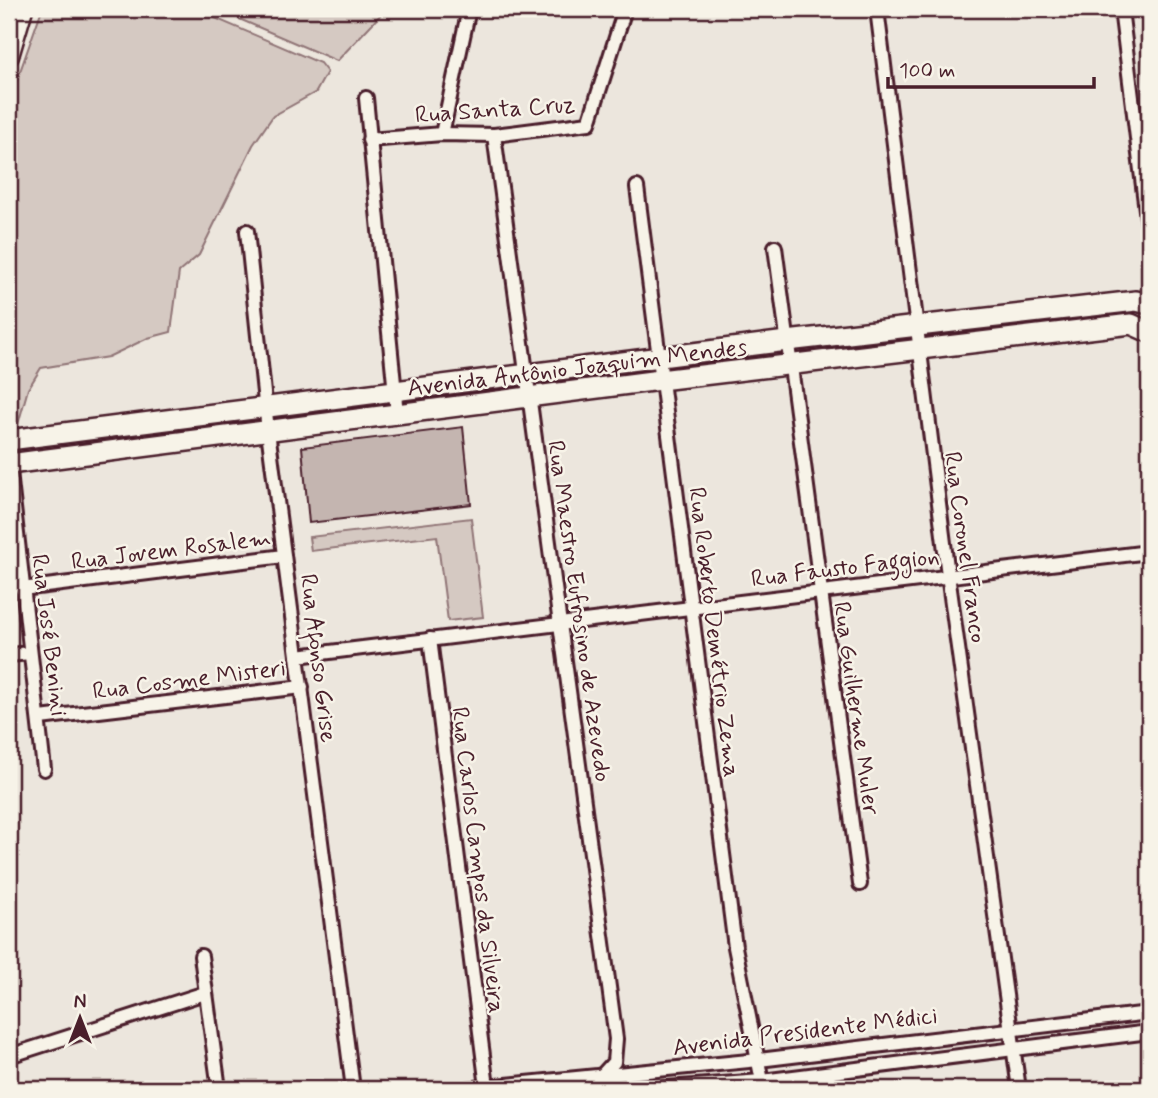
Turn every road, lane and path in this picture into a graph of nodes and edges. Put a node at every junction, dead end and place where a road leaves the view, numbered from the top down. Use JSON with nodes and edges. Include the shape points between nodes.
{"nodes":[{"id":1,"x":23,"y":9,"type":"edge"},
{"id":2,"x":469,"y":9,"type":"edge"},
{"id":3,"x":625,"y":9,"type":"edge"},
{"id":4,"x":877,"y":9,"type":"edge"},
{"id":5,"x":1121,"y":9,"type":"edge"},
{"id":6,"x":9,"y":57,"type":"edge"},
{"id":7,"x":366,"y":98,"type":"dead end"},
{"id":8,"x":442,"y":134,"type":"junction"},
{"id":9,"x":494,"y":135,"type":"junction"},
{"id":10,"x":369,"y":140,"type":"junction"},
{"id":11,"x":637,"y":187,"type":"dead end"},
{"id":12,"x":247,"y":231,"type":"dead end"},
{"id":13,"x":1149,"y":234,"type":"edge"},
{"id":14,"x":775,"y":247,"type":"dead end"},
{"id":15,"x":1149,"y":304,"type":"edge"},
{"id":16,"x":917,"y":326,"type":"junction"},
{"id":17,"x":1149,"y":332,"type":"edge"},
{"id":18,"x":787,"y":341,"type":"junction"},
{"id":19,"x":918,"y":348,"type":"junction"},
{"id":20,"x":658,"y":360,"type":"junction"},
{"id":21,"x":790,"y":366,"type":"junction"},
{"id":22,"x":527,"y":375,"type":"junction"},
{"id":23,"x":660,"y":380,"type":"junction"},
{"id":24,"x":394,"y":391,"type":"junction"},
{"id":25,"x":530,"y":397,"type":"junction"},
{"id":26,"x":266,"y":408,"type":"junction"},
{"id":27,"x":397,"y":414,"type":"junction"},
{"id":28,"x":268,"y":431,"type":"junction"},
{"id":29,"x":9,"y":440,"type":"edge"},
{"id":30,"x":9,"y":464,"type":"edge"},
{"id":31,"x":1149,"y":552,"type":"edge"},
{"id":32,"x":284,"y":556,"type":"junction"},
{"id":33,"x":948,"y":575,"type":"junction"},
{"id":34,"x":22,"y":589,"type":"junction"},
{"id":35,"x":820,"y":591,"type":"junction"},
{"id":36,"x":692,"y":606,"type":"junction"},
{"id":37,"x":559,"y":623,"type":"junction"},
{"id":38,"x":430,"y":639,"type":"junction"},
{"id":39,"x":30,"y":653,"type":"junction"},
{"id":40,"x":9,"y":655,"type":"edge"},
{"id":41,"x":297,"y":656,"type":"junction"},
{"id":42,"x":302,"y":687,"type":"junction"},
{"id":43,"x":40,"y":718,"type":"junction"},
{"id":44,"x":44,"y":769,"type":"dead end"},
{"id":45,"x":860,"y":884,"type":"dead end"},
{"id":46,"x":201,"y":956,"type":"dead end"},
{"id":47,"x":205,"y":993,"type":"junction"},
{"id":48,"x":1149,"y":1013,"type":"edge"},
{"id":49,"x":1011,"y":1028,"type":"junction"},
{"id":50,"x":1149,"y":1032,"type":"edge"},
{"id":51,"x":878,"y":1044,"type":"junction"},
{"id":52,"x":1013,"y":1047,"type":"junction"},
{"id":53,"x":9,"y":1056,"type":"edge"},
{"id":54,"x":759,"y":1060,"type":"junction"},
{"id":55,"x":881,"y":1064,"type":"junction"},
{"id":56,"x":603,"y":1074,"type":"junction"},
{"id":57,"x":762,"y":1081,"type":"junction"},
{"id":58,"x":487,"y":1087,"type":"junction"},
{"id":59,"x":219,"y":1089,"type":"edge"},
{"id":60,"x":353,"y":1089,"type":"edge"},
{"id":61,"x":466,"y":1089,"type":"edge"},
{"id":62,"x":601,"y":1089,"type":"edge"},
{"id":63,"x":654,"y":1089,"type":"edge"},
{"id":64,"x":1019,"y":1089,"type":"edge"}],
"edges":[{"from":1,"to":6,"type":"main road"},
{"from":2,"to":8,"type":"street"},
{"from":3,"to":9,"type":"street","name":"Rua Santa Cruz","via":[[589,123]]},
{"from":4,"to":16,"type":"street","name":"Rua Coronel Franco"},
{"from":5,"to":13,"type":"street"},
{"from":7,"to":10,"type":"street"},
{"from":8,"to":9,"type":"street","name":"Rua Santa Cruz"},
{"from":8,"to":10,"type":"street","name":"Rua Santa Cruz"},
{"from":9,"to":22,"type":"street","name":"Rua Maestro Eufrosino de Azevedo"},
{"from":10,"to":24,"type":"street"},
{"from":11,"to":20,"type":"street","name":"Rua Roberto Demétrio Zema"},
{"from":12,"to":26,"type":"street","name":"Rua Afonso Grise"},
{"from":14,"to":18,"type":"street","name":"Rua Guilherme Muler"},
{"from":15,"to":16,"type":"main road","name":"Avenida Antônio Joaquim Mendes"},
{"from":16,"to":18,"type":"main road","name":"Avenida Antônio Joaquim Mendes"},
{"from":16,"to":19,"type":"street","name":"Rua Coronel Franco"},
{"from":17,"to":19,"type":"main road","name":"Avenida Antônio Joaquim Mendes","via":[[1131,324]]},
{"from":18,"to":20,"type":"main road","name":"Avenida Antônio Joaquim Mendes"},
{"from":18,"to":21,"type":"street","name":"Rua Guilherme Muler"},
{"from":19,"to":21,"type":"main road","name":"Avenida Antônio Joaquim Mendes"},
{"from":19,"to":33,"type":"street","name":"Rua Coronel Franco"},
{"from":20,"to":22,"type":"main road","name":"Avenida Antônio Joaquim Mendes"},
{"from":20,"to":23,"type":"street","name":"Rua Roberto Demétrio Zema"},
{"from":21,"to":23,"type":"main road","name":"Avenida Antônio Joaquim Mendes"},
{"from":21,"to":35,"type":"street","name":"Rua Guilherme Muler"},
{"from":22,"to":24,"type":"main road","name":"Avenida Antônio Joaquim Mendes"},
{"from":22,"to":25,"type":"street","name":"Rua Maestro Eufrosino de Azevedo"},
{"from":23,"to":25,"type":"main road","name":"Avenida Antônio Joaquim Mendes"},
{"from":23,"to":36,"type":"street","name":"Rua Roberto Demétrio Zema"},
{"from":24,"to":26,"type":"main road","name":"Avenida Antônio Joaquim Mendes"},
{"from":24,"to":27,"type":"street"},
{"from":25,"to":27,"type":"main road","name":"Avenida Antônio Joaquim Mendes"},
{"from":25,"to":37,"type":"street","name":"Rua Maestro Eufrosino de Azevedo"},
{"from":26,"to":28,"type":"street","name":"Rua Afonso Grise"},
{"from":26,"to":29,"type":"main road","name":"Avenida Antônio Joaquim Mendes"},
{"from":27,"to":28,"type":"main road","name":"Avenida Antônio Joaquim Mendes"},
{"from":28,"to":30,"type":"main road","name":"Avenida Antônio Joaquim Mendes"},
{"from":28,"to":32,"type":"street","name":"Rua Afonso Grise"},
{"from":30,"to":34,"type":"street","name":"Rua José Benini"},
{"from":31,"to":33,"type":"street","name":"Rua Fausto Faggion"},
{"from":32,"to":34,"type":"street","name":"Rua Jovem Rosalem"},
{"from":32,"to":41,"type":"street","name":"Rua Afonso Grise"},
{"from":33,"to":35,"type":"street","name":"Rua Fausto Faggion"},
{"from":33,"to":49,"type":"street","name":"Rua Coronel Franco"},
{"from":34,"to":39,"type":"street","name":"Rua José Benini"},
{"from":35,"to":36,"type":"street","name":"Rua Fausto Faggion"},
{"from":35,"to":45,"type":"street","name":"Rua Guilherme Muler"},
{"from":36,"to":37,"type":"street","name":"Rua Fausto Faggion"},
{"from":36,"to":54,"type":"street","name":"Rua Roberto Demétrio Zema","via":[[735,947]]},
{"from":37,"to":38,"type":"street","name":"Rua Fausto Faggion"},
{"from":37,"to":56,"type":"street","name":"Rua Maestro Eufrosino de Azevedo","via":[[616,1039],[614,1062]]},
{"from":38,"to":41,"type":"street","name":"Rua Fausto Faggion"},
{"from":38,"to":58,"type":"street","name":"Rua Carlos Campos da Silveira"},
{"from":39,"to":40,"type":"street"},
{"from":39,"to":43,"type":"street","name":"Rua José Benini"},
{"from":41,"to":42,"type":"street","name":"Rua Afonso Grise"},
{"from":42,"to":43,"type":"street","name":"Rua Cosme Misteri"},
{"from":42,"to":60,"type":"street","name":"Rua Afonso Grise"},
{"from":43,"to":44,"type":"street","name":"Rua José Benini"},
{"from":46,"to":47,"type":"street"},
{"from":47,"to":53,"type":"street"},
{"from":47,"to":59,"type":"street"},
{"from":48,"to":49,"type":"street","name":"Avenida Presidente Médici"},
{"from":49,"to":51,"type":"street","name":"Avenida Presidente Médici"},
{"from":49,"to":52,"type":"street","name":"Rua Coronel Franco"},
{"from":50,"to":52,"type":"street","name":"Avenida Presidente Médici"},
{"from":51,"to":54,"type":"street","name":"Avenida Presidente Médici"},
{"from":51,"to":55,"type":"street"},
{"from":52,"to":55,"type":"street","name":"Avenida Presidente Médici"},
{"from":52,"to":64,"type":"street","name":"Rua Coronel Franco"},
{"from":54,"to":56,"type":"street","name":"Avenida Presidente Médici"},
{"from":54,"to":57,"type":"street","name":"Rua Roberto Demétrio Zema"},
{"from":55,"to":57,"type":"street","name":"Avenida Presidente Médici"},
{"from":56,"to":58,"type":"street","name":"Avenida Presidente Médici"},
{"from":56,"to":62,"type":"street","name":"Rua Maestro Eufrosino de Azevedo"},
{"from":57,"to":63,"type":"street","name":"Avenida Presidente Médici"},
{"from":58,"to":61,"type":"street","name":"Avenida Presidente Médici"}]}
